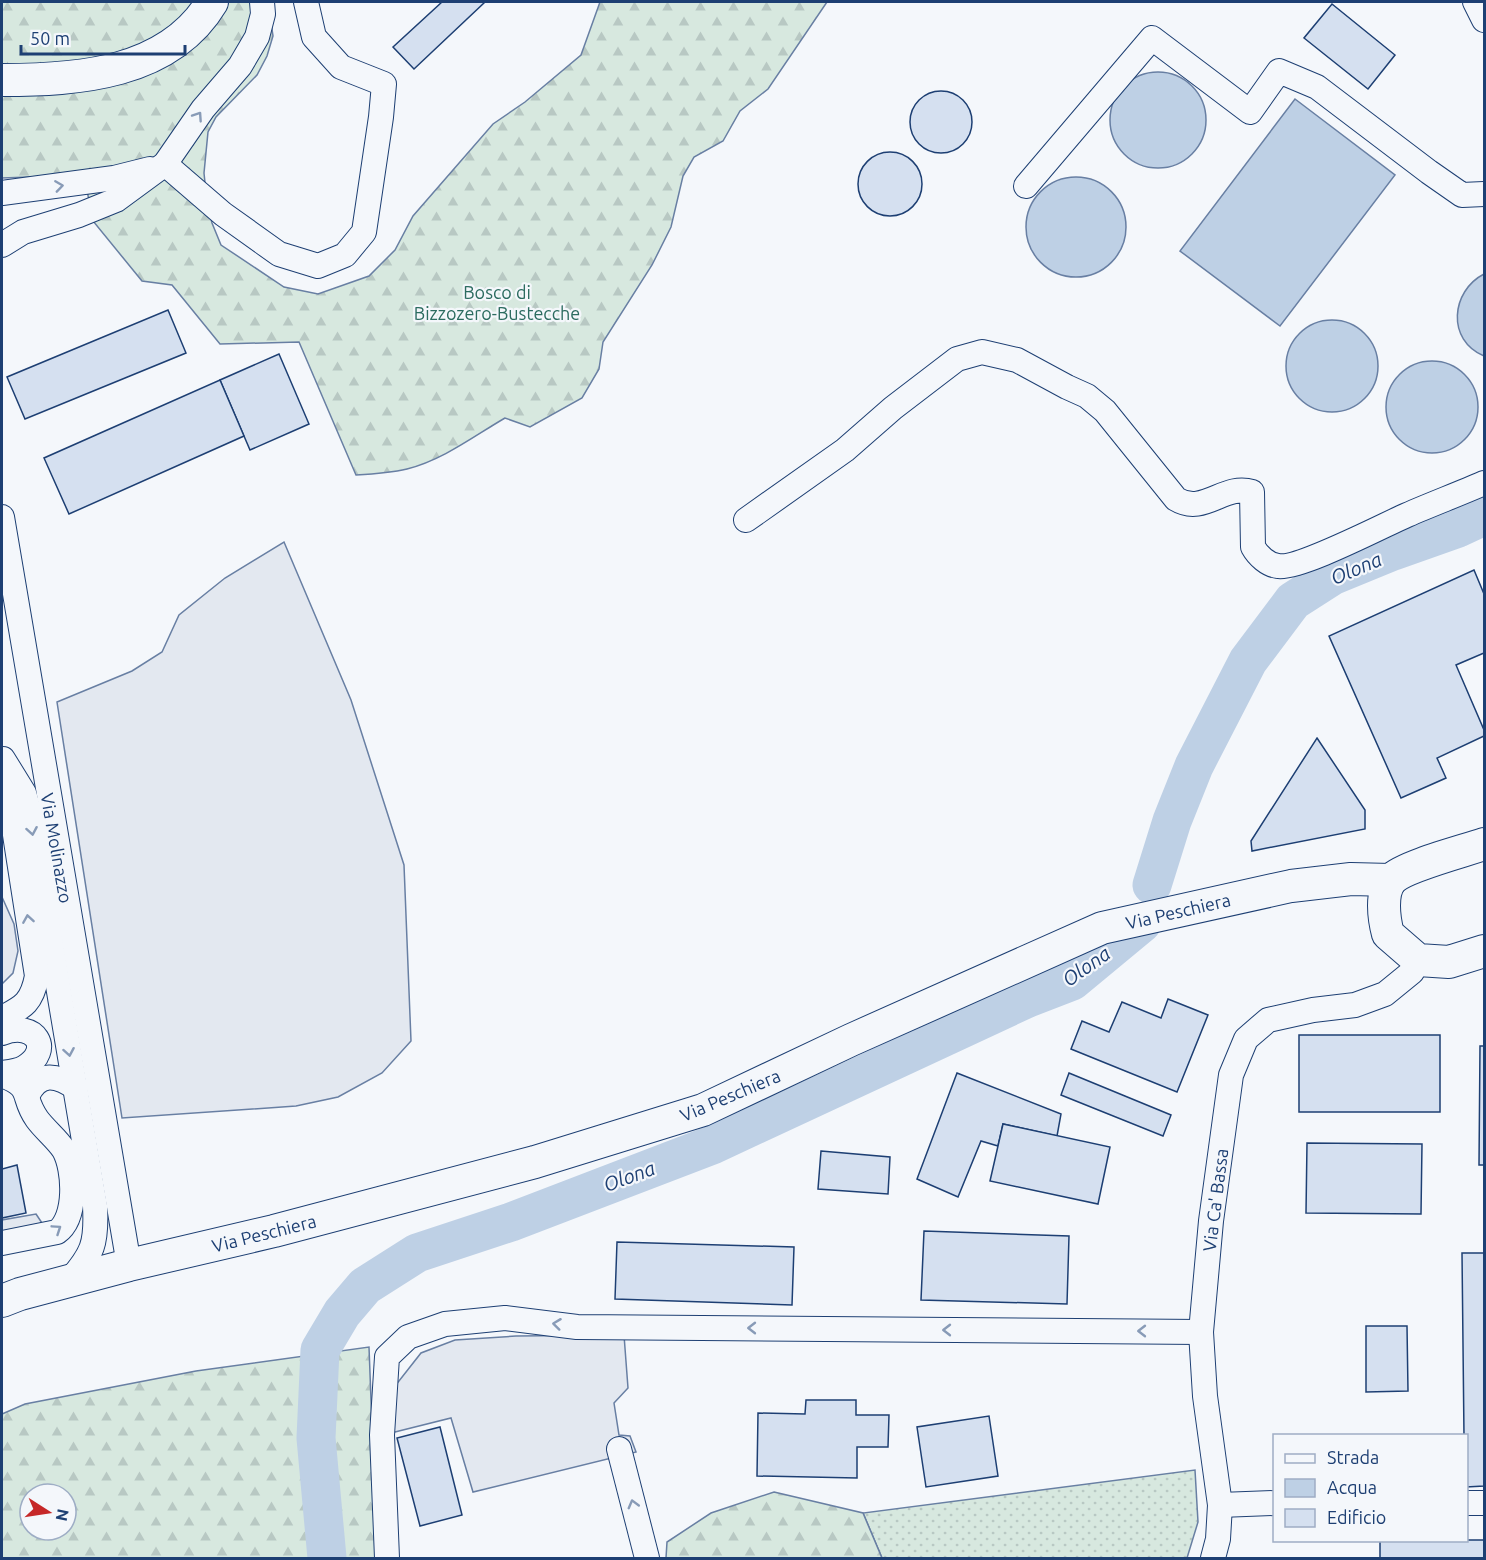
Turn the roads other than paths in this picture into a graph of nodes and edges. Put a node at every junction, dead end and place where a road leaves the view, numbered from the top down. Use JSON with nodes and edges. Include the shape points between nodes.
{"nodes":[{"id":1,"x":212,"y":2,"type":"edge"},
{"id":2,"x":262,"y":2,"type":"edge"},
{"id":3,"x":306,"y":2,"type":"edge"},
{"id":4,"x":1475,"y":2,"type":"edge"},
{"id":5,"x":1485,"y":20,"type":"edge"},
{"id":6,"x":2,"y":80,"type":"edge"},
{"id":7,"x":165,"y":165,"type":"junction"},
{"id":8,"x":1026,"y":186,"type":"dead end"},
{"id":9,"x":2,"y":193,"type":"edge"},
{"id":10,"x":1485,"y":194,"type":"edge"},
{"id":11,"x":2,"y":245,"type":"edge"},
{"id":12,"x":1485,"y":483,"type":"edge"},
{"id":13,"x":2,"y":517,"type":"edge"},
{"id":14,"x":746,"y":520,"type":"dead end"},
{"id":15,"x":39,"y":749,"type":"junction"},
{"id":16,"x":2,"y":755,"type":"edge"},
{"id":17,"x":7,"y":812,"type":"edge"},
{"id":18,"x":1485,"y":844,"type":"edge"},
{"id":19,"x":1391,"y":880,"type":"junction"},
{"id":20,"x":1485,"y":951,"type":"edge"},
{"id":21,"x":1418,"y":960,"type":"junction"},
{"id":22,"x":56,"y":973,"type":"junction"},
{"id":23,"x":2,"y":1018,"type":"edge"},
{"id":24,"x":2,"y":1033,"type":"edge"},
{"id":25,"x":39,"y":1044,"type":"junction"},
{"id":26,"x":2,"y":1074,"type":"edge"},
{"id":27,"x":76,"y":1088,"type":"junction"},
{"id":28,"x":28,"y":1094,"type":"junction"},
{"id":29,"x":114,"y":1180,"type":"junction"},
{"id":30,"x":2,"y":1243,"type":"edge"},
{"id":31,"x":129,"y":1265,"type":"junction"},
{"id":32,"x":78,"y":1271,"type":"junction"},
{"id":33,"x":8,"y":1296,"type":"edge"},
{"id":34,"x":1201,"y":1332,"type":"junction"},
{"id":35,"x":619,"y":1449,"type":"dead end"},
{"id":36,"x":1273,"y":1503,"type":"edge"},
{"id":37,"x":1468,"y":1503,"type":"edge"},
{"id":38,"x":1485,"y":1503,"type":"edge"},
{"id":39,"x":1220,"y":1505,"type":"junction"},
{"id":40,"x":387,"y":1558,"type":"edge"},
{"id":41,"x":647,"y":1558,"type":"edge"},
{"id":42,"x":1213,"y":1558,"type":"edge"}],
"edges":[{"from":1,"to":6,"type":"main road","via":[[195,27],[155,54],[126,66],[90,75]]},
{"from":7,"to":2,"type":"street","one_way":true,"via":[[203,108],[240,66],[257,37]]},
{"from":3,"to":7,"type":"street","via":[[314,37],[341,67],[384,84],[364,232],[345,255],[318,266],[279,254]]},
{"from":4,"to":5,"type":"street"},
{"from":9,"to":7,"type":"street","one_way":true,"via":[[114,178]]},
{"from":7,"to":11,"type":"street","via":[[116,200],[23,232]]},
{"from":8,"to":10,"type":"street","via":[[1152,38],[1250,112],[1279,71],[1317,87],[1462,195]]},
{"from":12,"to":14,"type":"street","via":[[1311,559],[1279,567],[1267,562],[1253,547],[1252,492],[1244,490],[1201,504],[1185,504],[1176,499],[1106,411],[1087,396],[1017,360],[982,352],[957,359],[845,450]]},
{"from":13,"to":15,"type":"street","name":"Via Molinazzo"},
{"from":15,"to":16,"type":"street"},
{"from":15,"to":29,"type":"street","name":"Via Molinazzo"},
{"from":16,"to":17,"type":"street"},
{"from":16,"to":22,"type":"street","one_way":true,"via":[[24,794]]},
{"from":23,"to":17,"type":"street","one_way":true,"via":[[27,1003],[37,976]]},
{"from":18,"to":19,"type":"main road","name":"Via Peschiera","via":[[1407,870]]},
{"from":19,"to":21,"type":"main road","via":[[1383,902],[1388,934]]},
{"from":19,"to":31,"type":"main road","name":"Via Peschiera","via":[[1351,879],[1291,886],[1102,928],[703,1110],[535,1162]]},
{"from":20,"to":21,"type":"main road","via":[[1449,962]]},
{"from":21,"to":34,"type":"street","name":"Via Ca' Bassa","via":[[1412,972],[1385,994],[1355,1005],[1268,1020],[1246,1039],[1231,1075]]},
{"from":22,"to":25,"type":"street","via":[[54,1002]]},
{"from":22,"to":27,"type":"street","one_way":true},
{"from":24,"to":25,"type":"street","via":[[19,1028],[30,1031]]},
{"from":25,"to":26,"type":"street","via":[[32,1062],[23,1069]]},
{"from":26,"to":28,"type":"street"},
{"from":27,"to":28,"type":"street","via":[[48,1078],[33,1085]]},
{"from":27,"to":32,"type":"street","via":[[96,1228],[92,1250]]},
{"from":30,"to":28,"type":"street","one_way":true,"via":[[57,1232],[66,1223],[71,1206],[66,1154],[37,1119]]},
{"from":29,"to":31,"type":"street","name":"Via Molinazzo"},
{"from":29,"to":32,"type":"street","name":"Via Molinazzo","via":[[114,1208],[105,1234]]},
{"from":31,"to":32,"type":"main road","name":"Via Peschiera"},
{"from":32,"to":33,"type":"main road","name":"Via Peschiera"},
{"from":34,"to":39,"type":"street","name":"Via Ca' Bassa","via":[[1205,1396]]},
{"from":34,"to":40,"type":"street","one_way":true,"via":[[577,1327],[505,1318],[445,1324],[408,1337],[387,1356],[382,1435]]},
{"from":41,"to":35,"type":"street","one_way":true},
{"from":36,"to":39,"type":"street"},
{"from":37,"to":38,"type":"street"},
{"from":39,"to":42,"type":"street","name":"Via Ca' Bassa"}]}
